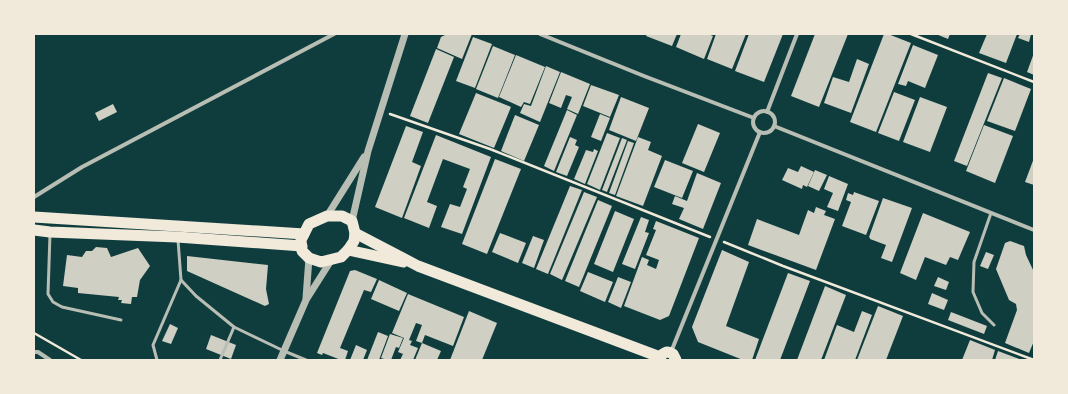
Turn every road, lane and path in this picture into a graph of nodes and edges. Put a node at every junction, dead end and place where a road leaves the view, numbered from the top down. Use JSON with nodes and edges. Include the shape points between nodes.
{"nodes":[{"id":1,"x":334,"y":34,"type":"edge"},
{"id":2,"x":405,"y":34,"type":"edge"},
{"id":3,"x":540,"y":34,"type":"edge"},
{"id":4,"x":797,"y":34,"type":"edge"},
{"id":5,"x":911,"y":34,"type":"edge"},
{"id":6,"x":1034,"y":82,"type":"edge"},
{"id":7,"x":381,"y":111,"type":"junction"},
{"id":8,"x":767,"y":112,"type":"junction"},
{"id":9,"x":754,"y":118,"type":"junction"},
{"id":10,"x":774,"y":126,"type":"junction"},
{"id":11,"x":760,"y":132,"type":"junction"},
{"id":12,"x":368,"y":152,"type":"junction"},
{"id":13,"x":34,"y":197,"type":"edge"},
{"id":14,"x":990,"y":213,"type":"junction"},
{"id":15,"x":327,"y":216,"type":"junction"},
{"id":16,"x":34,"y":217,"type":"edge"},
{"id":17,"x":352,"y":221,"type":"junction"},
{"id":18,"x":173,"y":225,"type":"junction"},
{"id":19,"x":34,"y":230,"type":"edge"},
{"id":20,"x":1034,"y":230,"type":"edge"},
{"id":21,"x":50,"y":232,"type":"junction"},
{"id":22,"x":355,"y":233,"type":"junction"},
{"id":23,"x":304,"y":234,"type":"junction"},
{"id":24,"x":177,"y":237,"type":"junction"},
{"id":25,"x":717,"y":240,"type":"junction"},
{"id":26,"x":302,"y":246,"type":"junction"},
{"id":27,"x":348,"y":250,"type":"junction"},
{"id":28,"x":309,"y":258,"type":"junction"},
{"id":29,"x":332,"y":259,"type":"junction"},
{"id":30,"x":418,"y":266,"type":"junction"},
{"id":31,"x":181,"y":280,"type":"junction"},
{"id":32,"x":306,"y":300,"type":"junction"},
{"id":33,"x":121,"y":320,"type":"dead end"},
{"id":34,"x":994,"y":325,"type":"dead end"},
{"id":35,"x":234,"y":327,"type":"junction"},
{"id":36,"x":34,"y":333,"type":"edge"},
{"id":37,"x":284,"y":351,"type":"junction"},
{"id":38,"x":34,"y":352,"type":"edge"},
{"id":39,"x":674,"y":356,"type":"edge"},
{"id":40,"x":660,"y":359,"type":"edge"},
{"id":41,"x":50,"y":360,"type":"edge"},
{"id":42,"x":81,"y":360,"type":"edge"},
{"id":43,"x":158,"y":360,"type":"edge"},
{"id":44,"x":220,"y":360,"type":"edge"},
{"id":45,"x":280,"y":360,"type":"edge"},
{"id":46,"x":306,"y":360,"type":"edge"},
{"id":47,"x":1034,"y":360,"type":"edge"}],
"edges":[{"from":1,"to":13,"type":"street","via":[[82,167]]},
{"from":2,"to":7,"type":"street"},
{"from":3,"to":9,"type":"street"},
{"from":4,"to":8,"type":"street"},
{"from":5,"to":6,"type":"path"},
{"from":7,"to":12,"type":"street"},
{"from":7,"to":25,"type":"path","via":[[490,150]]},
{"from":8,"to":9,"type":"street","via":[[758,113]]},
{"from":8,"to":10,"type":"street","via":[[773,116]]},
{"from":9,"to":11,"type":"street","via":[[753,125]]},
{"from":10,"to":11,"type":"street","via":[[767,132]]},
{"from":10,"to":14,"type":"street"},
{"from":11,"to":25,"type":"street"},
{"from":12,"to":15,"type":"street"},
{"from":12,"to":17,"type":"street"},
{"from":14,"to":20,"type":"street"},
{"from":14,"to":34,"type":"lane","via":[[974,262],[973,292],[982,313]]},
{"from":15,"to":17,"type":"highway","via":[[342,216]]},
{"from":15,"to":23,"type":"highway","via":[[309,224]]},
{"from":16,"to":18,"type":"highway"},
{"from":17,"to":22,"type":"highway"},
{"from":18,"to":23,"type":"highway"},
{"from":18,"to":24,"type":"lane"},
{"from":19,"to":21,"type":"highway"},
{"from":21,"to":24,"type":"highway"},
{"from":21,"to":33,"type":"lane","via":[[48,294],[53,302],[62,307]]},
{"from":22,"to":27,"type":"highway","via":[[354,241]]},
{"from":22,"to":30,"type":"highway"},
{"from":23,"to":26,"type":"highway"},
{"from":24,"to":26,"type":"highway"},
{"from":24,"to":31,"type":"lane"},
{"from":25,"to":39,"type":"street"},
{"from":25,"to":47,"type":"path"},
{"from":26,"to":28,"type":"highway","via":[[302,251]]},
{"from":27,"to":29,"type":"highway","via":[[340,257]]},
{"from":27,"to":30,"type":"highway"},
{"from":28,"to":29,"type":"highway","via":[[321,262]]},
{"from":28,"to":32,"type":"street"},
{"from":29,"to":32,"type":"street"},
{"from":30,"to":40,"type":"highway"},
{"from":31,"to":35,"type":"lane","via":[[196,296]]},
{"from":31,"to":43,"type":"lane","via":[[153,345]]},
{"from":32,"to":37,"type":"street"},
{"from":35,"to":37,"type":"lane"},
{"from":35,"to":44,"type":"lane"},
{"from":36,"to":42,"type":"path"},
{"from":37,"to":45,"type":"street"},
{"from":37,"to":46,"type":"lane"},
{"from":38,"to":41,"type":"street"},
{"from":39,"to":40,"type":"highway","via":[[664,353]]}]}
